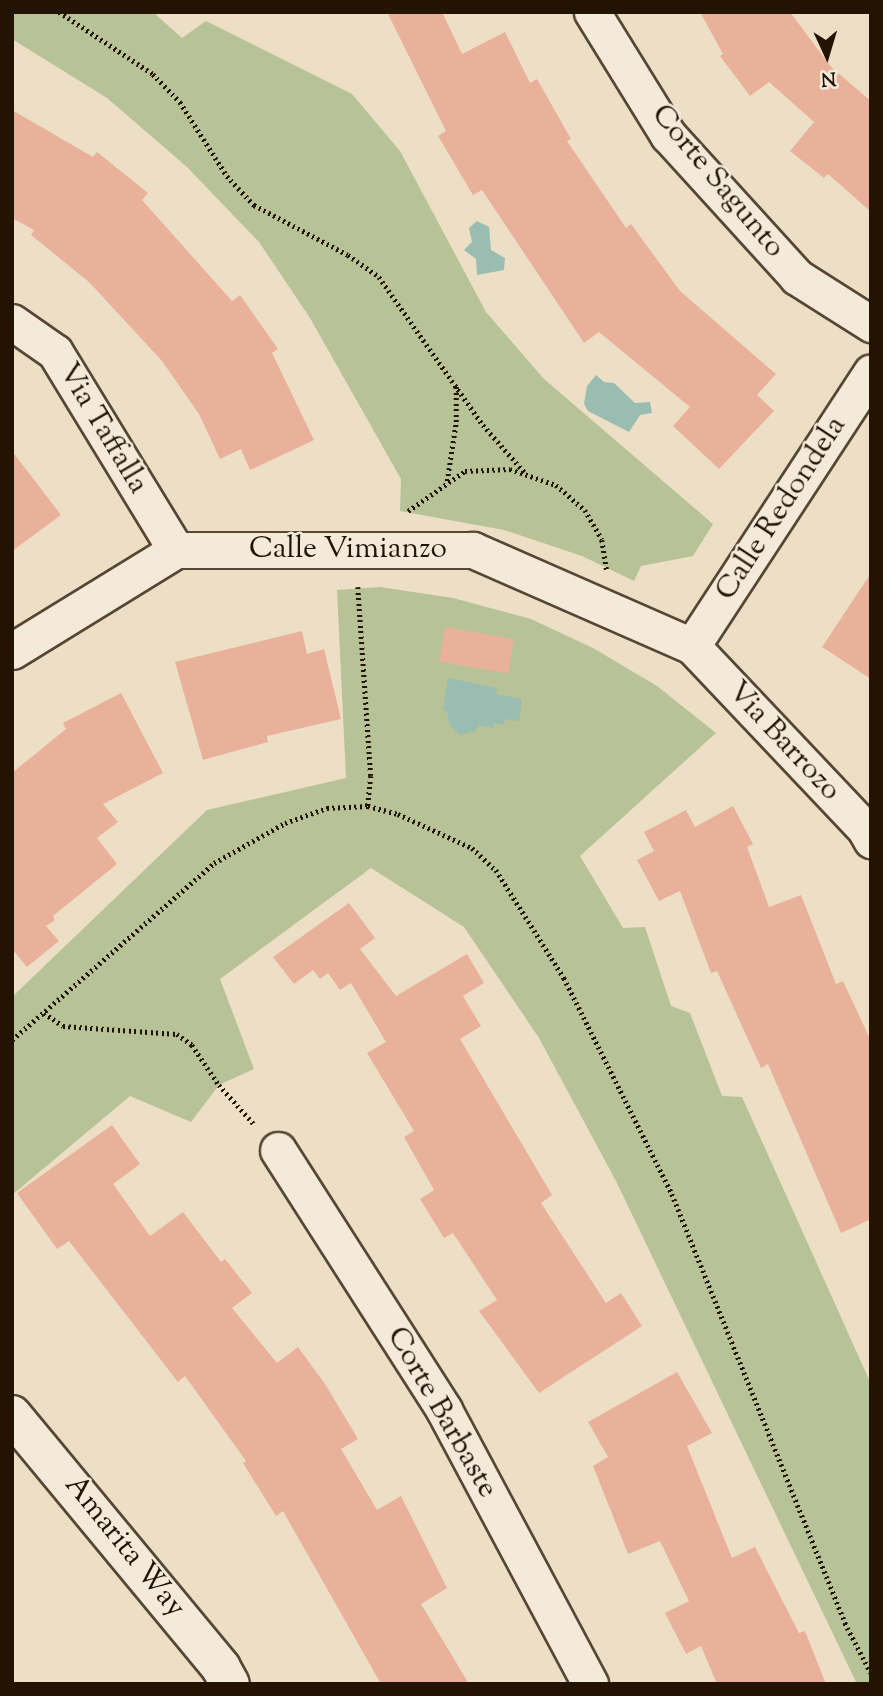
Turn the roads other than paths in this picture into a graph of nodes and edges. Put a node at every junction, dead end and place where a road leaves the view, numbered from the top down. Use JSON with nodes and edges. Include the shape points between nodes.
{"nodes":[{"id":1,"x":592,"y":12,"type":"edge"},
{"id":2,"x":12,"y":322,"type":"edge"},
{"id":3,"x":871,"y":324,"type":"edge"},
{"id":4,"x":871,"y":372,"type":"edge"},
{"id":5,"x":176,"y":550,"type":"junction"},
{"id":6,"x":692,"y":646,"type":"junction"},
{"id":7,"x":12,"y":650,"type":"edge"},
{"id":8,"x":871,"y":840,"type":"edge"},
{"id":9,"x":278,"y":1150,"type":"road end"},
{"id":10,"x":12,"y":1415,"type":"edge"},
{"id":11,"x":230,"y":1684,"type":"edge"},
{"id":12,"x":590,"y":1684,"type":"edge"}],
"edges":[{"from":1,"to":3,"type":"street","name":"Corte Sagunto","via":[[668,135],[797,277]]},
{"from":2,"to":5,"type":"street","name":"Via Taffalla","via":[[55,352]]},
{"from":4,"to":6,"type":"street","name":"Calle Redondela"},
{"from":5,"to":6,"type":"street","name":"Calle Vimianzo","via":[[472,550]]},
{"from":5,"to":7,"type":"street"},
{"from":6,"to":8,"type":"street","name":"Via Barrozo"},
{"from":9,"to":12,"type":"street","name":"Corte Barbaste","via":[[444,1410]]},
{"from":10,"to":11,"type":"street","name":"Amarita Way","via":[[222,1668]]}]}
